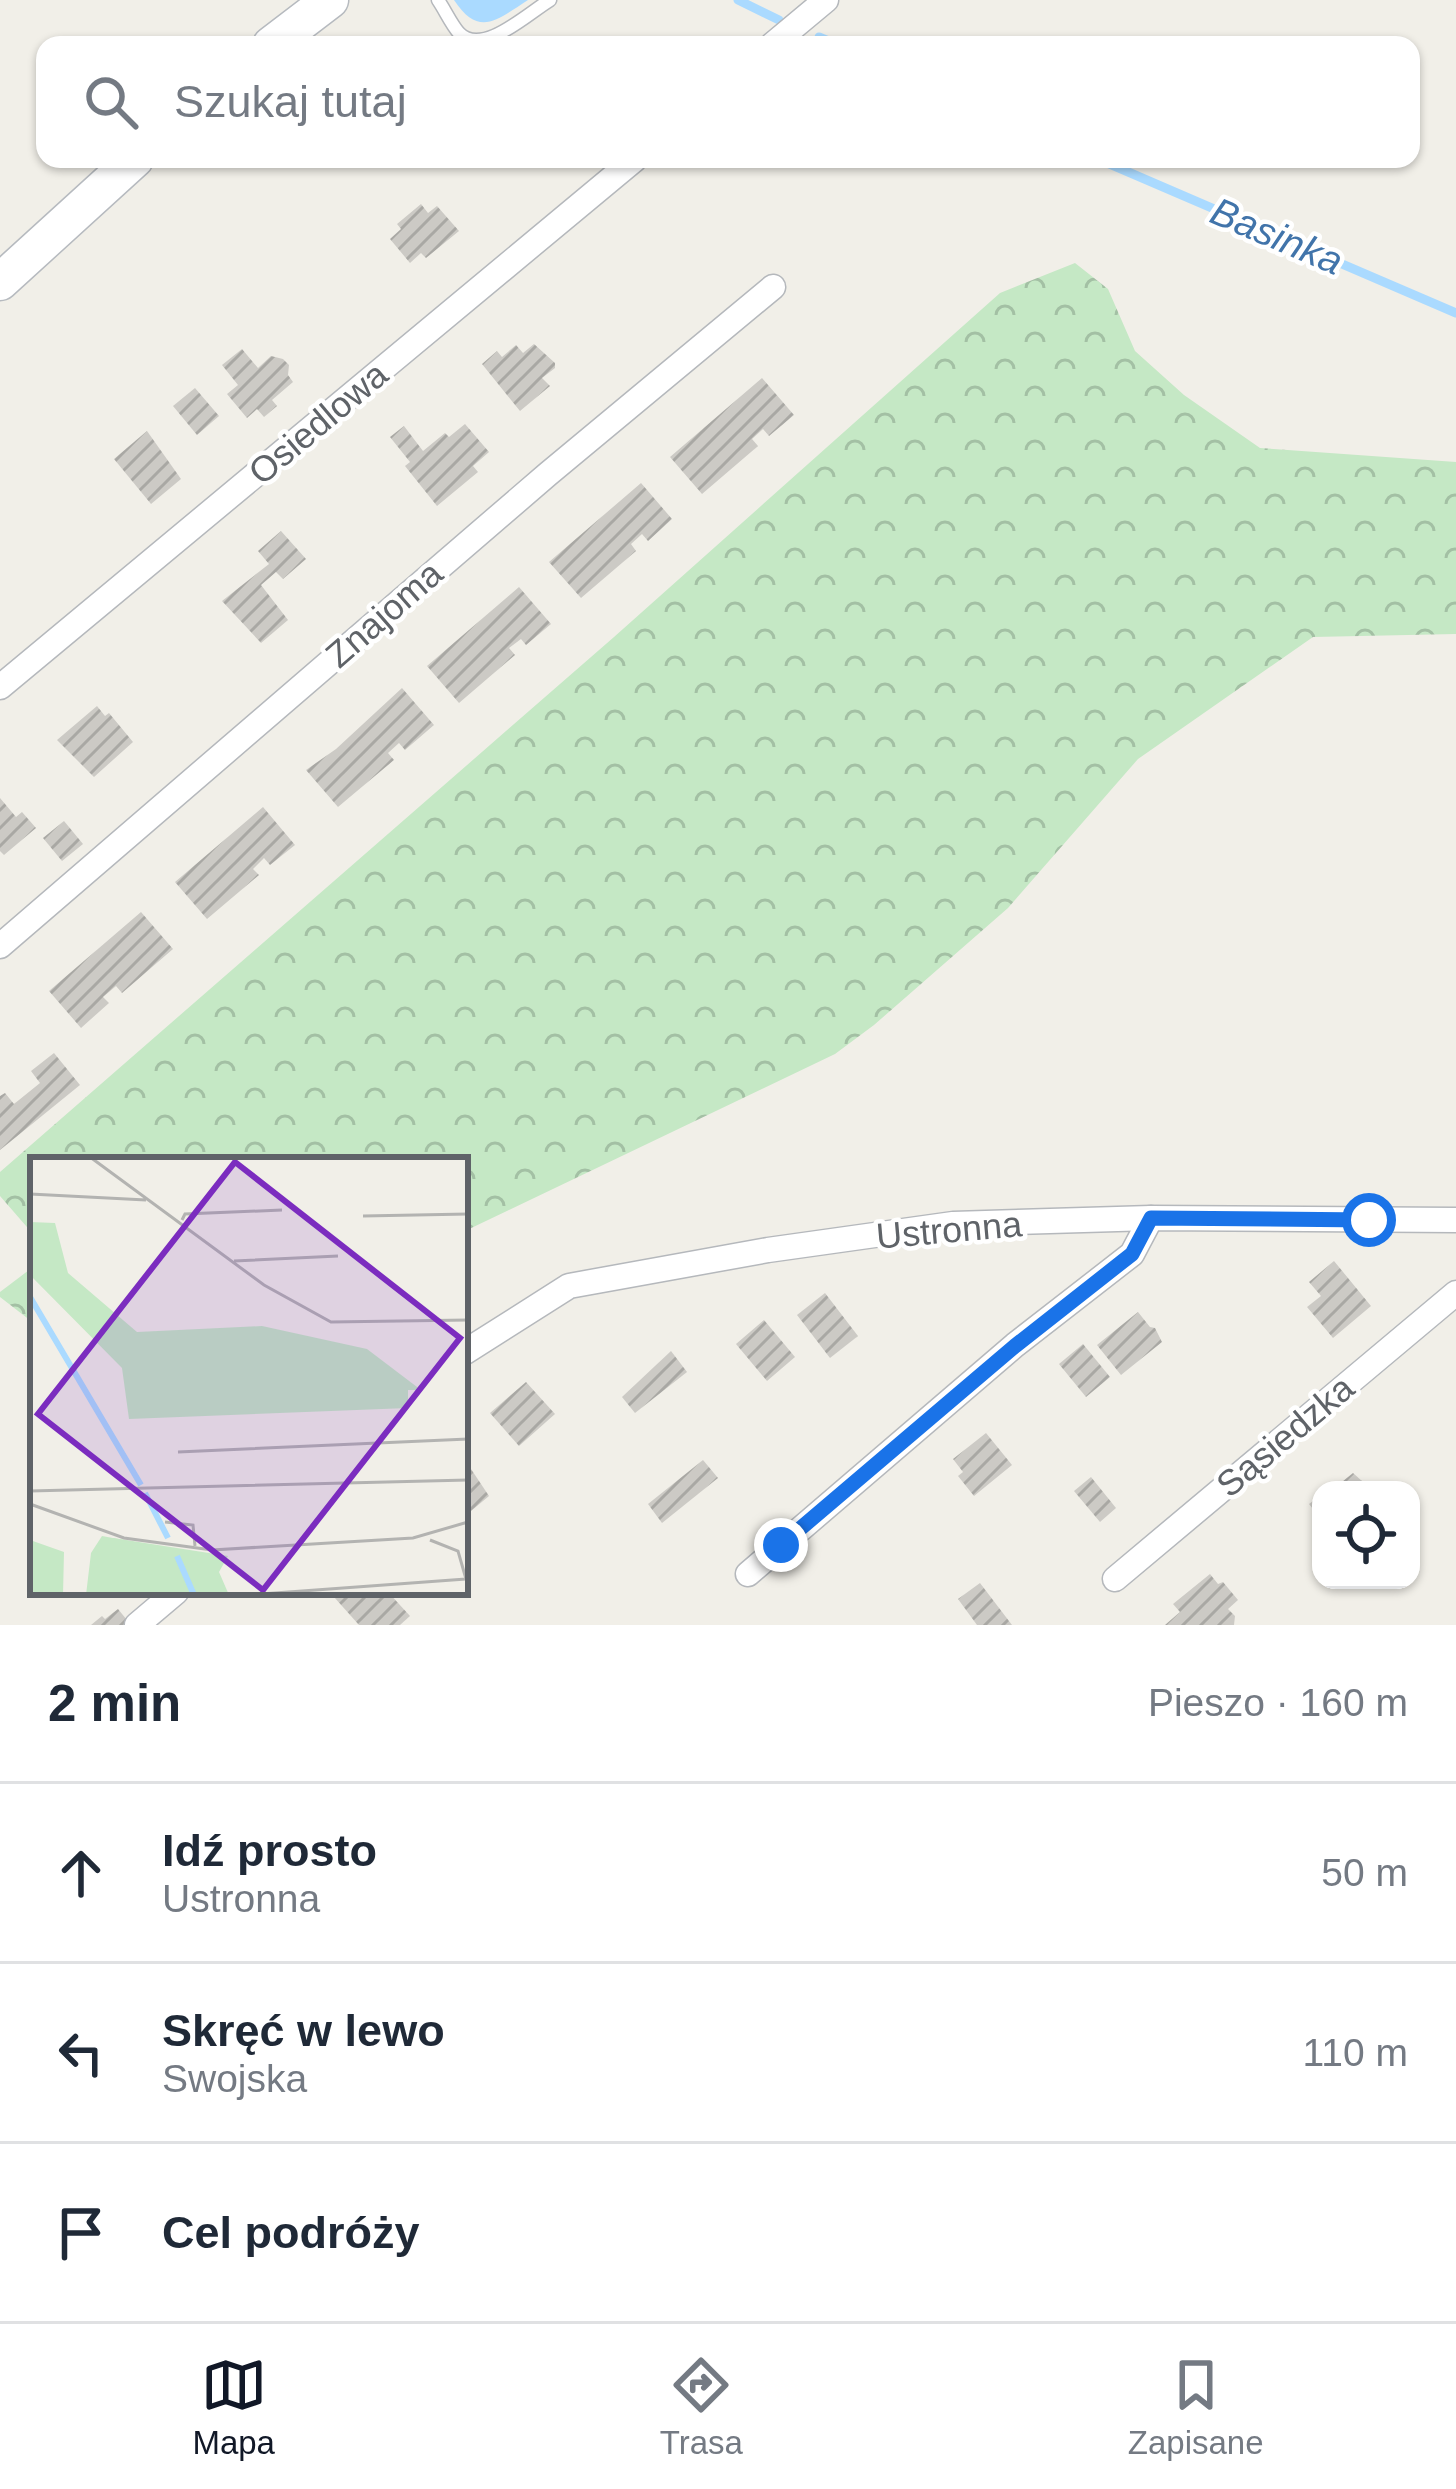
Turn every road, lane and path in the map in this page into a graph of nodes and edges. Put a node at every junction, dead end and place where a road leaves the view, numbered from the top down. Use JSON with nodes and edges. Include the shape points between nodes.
{"nodes":[{"id":1,"x":330,"y":0,"type":"edge"},
{"id":2,"x":438,"y":0,"type":"edge"},
{"id":3,"x":550,"y":0,"type":"edge"},
{"id":4,"x":826,"y":0,"type":"edge"},
{"id":5,"x":283,"y":36,"type":"edge"},
{"id":6,"x":466,"y":36,"type":"edge"},
{"id":7,"x":494,"y":36,"type":"edge"},
{"id":8,"x":783,"y":36,"type":"edge"},
{"id":9,"x":125,"y":168,"type":"edge"},
{"id":10,"x":624,"y":168,"type":"edge"},
{"id":11,"x":0,"y":282,"type":"edge"},
{"id":12,"x":773,"y":287,"type":"dead end"},
{"id":13,"x":0,"y":687,"type":"edge"},
{"id":14,"x":0,"y":946,"type":"edge"},
{"id":15,"x":1151,"y":1218,"type":"junction"},
{"id":16,"x":1456,"y":1220,"type":"edge"},
{"id":17,"x":1456,"y":1293,"type":"edge"},
{"id":18,"x":468,"y":1350,"type":"edge"},
{"id":19,"x":748,"y":1574,"type":"dead end"},
{"id":20,"x":1115,"y":1579,"type":"dead end"},
{"id":21,"x":172,"y":1595,"type":"edge"},
{"id":22,"x":137,"y":1625,"type":"edge"}],
"edges":[{"from":1,"to":5,"type":"main road"},
{"from":2,"to":6,"type":"lane"},
{"from":3,"to":7,"type":"lane"},
{"from":4,"to":8,"type":"street"},
{"from":9,"to":11,"type":"main road"},
{"from":10,"to":13,"type":"street","name":"Osiedlowa"},
{"from":12,"to":14,"type":"street","name":"Znajoma"},
{"from":15,"to":16,"type":"street","name":"Ustronna"},
{"from":15,"to":18,"type":"street","name":"Ustronna","via":[[953,1224],[569,1286]]},
{"from":15,"to":19,"type":"street","via":[[1132,1254]]},
{"from":17,"to":20,"type":"street","name":"Sąsiedzka"},
{"from":21,"to":22,"type":"street"}]}
